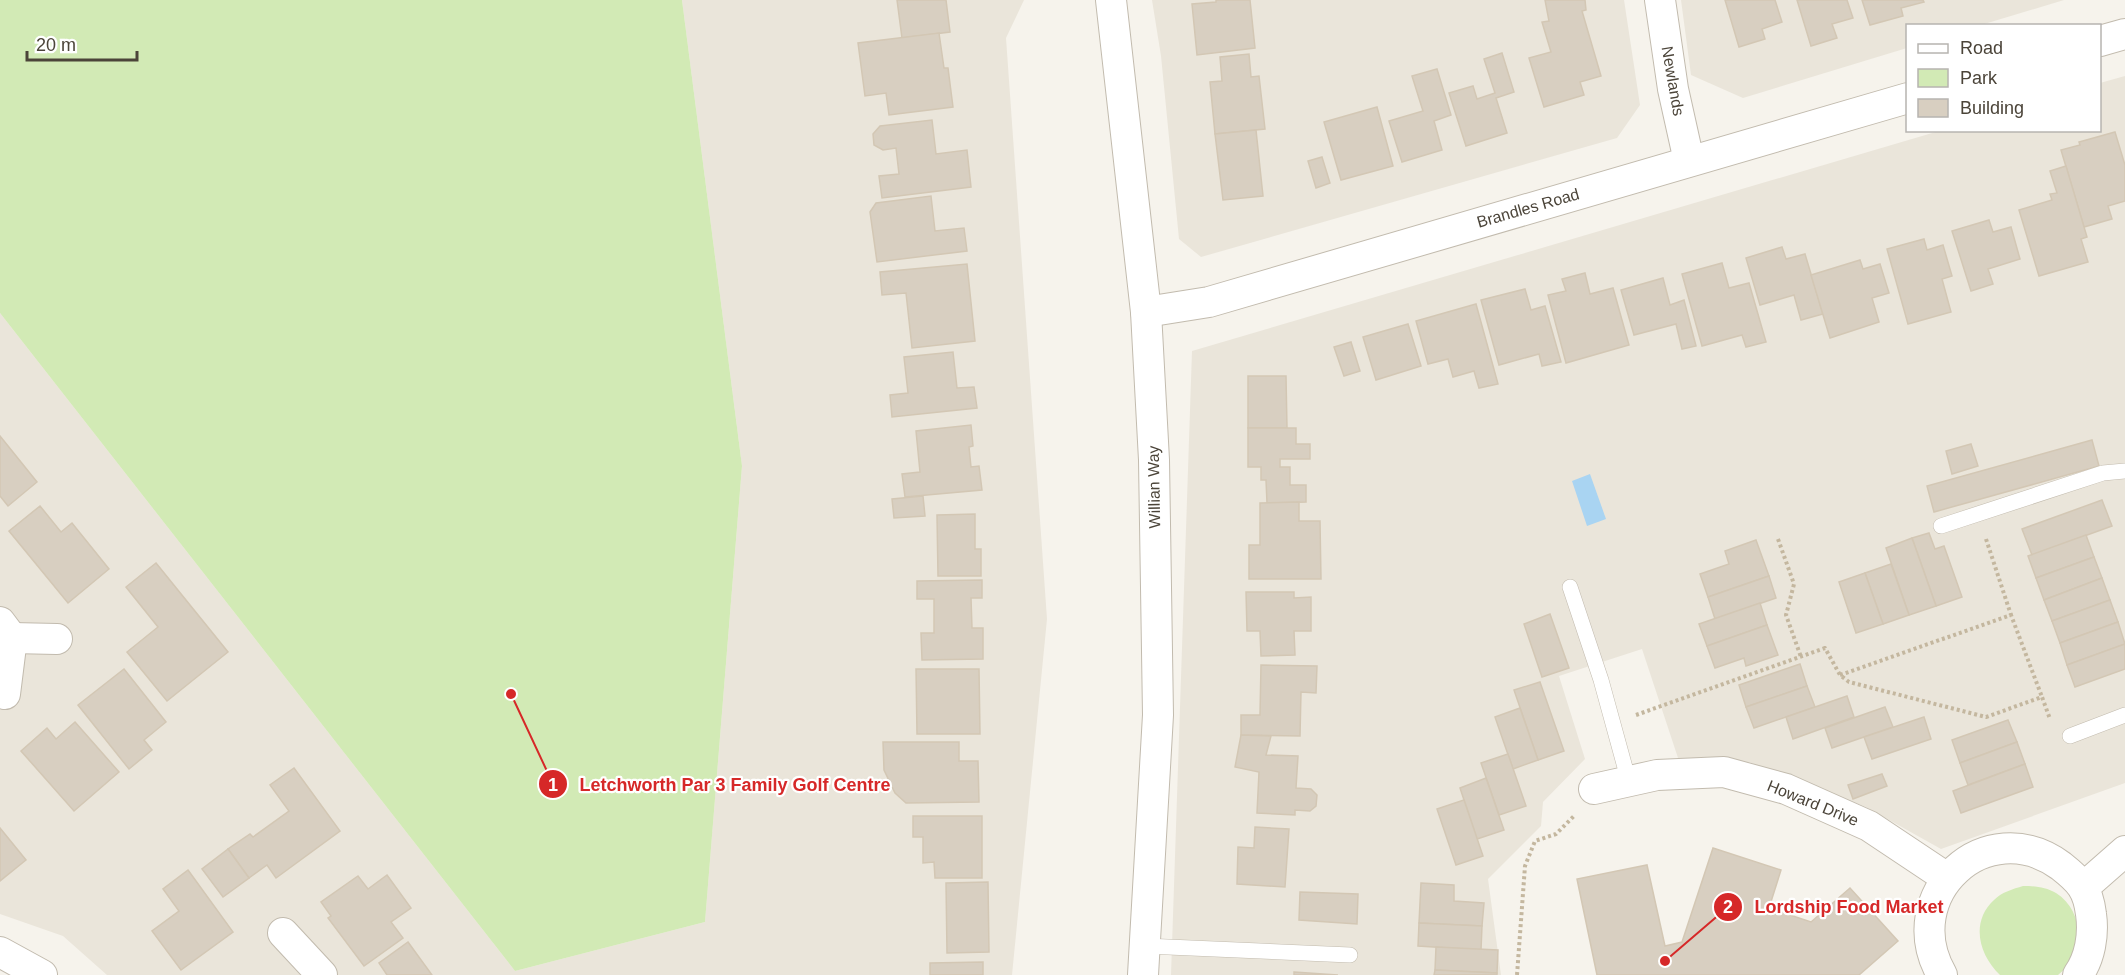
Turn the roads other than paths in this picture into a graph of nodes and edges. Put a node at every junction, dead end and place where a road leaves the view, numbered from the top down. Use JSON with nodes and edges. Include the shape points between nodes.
{"nodes":[{"id":1,"x":1111,"y":0,"type":"edge"},
{"id":2,"x":1660,"y":0,"type":"edge"},
{"id":3,"x":2125,"y":34,"type":"edge"},
{"id":4,"x":2101,"y":41,"type":"edge"},
{"id":5,"x":1906,"y":99,"type":"edge"},
{"id":6,"x":1689,"y":161,"type":"junction"},
{"id":7,"x":1146,"y":312,"type":"junction"},
{"id":8,"x":2125,"y":471,"type":"edge"},
{"id":9,"x":1941,"y":526,"type":"dead end"},
{"id":10,"x":1570,"y":587,"type":"dead end"},
{"id":11,"x":6,"y":630,"type":"edge"},
{"id":12,"x":57,"y":639,"type":"dead end"},
{"id":13,"x":5,"y":694,"type":"dead end"},
{"id":14,"x":2125,"y":715,"type":"edge"},
{"id":15,"x":2070,"y":736,"type":"road end"},
{"id":16,"x":1629,"y":782,"type":"junction"},
{"id":17,"x":1594,"y":789,"type":"road end"},
{"id":18,"x":2125,"y":851,"type":"edge"},
{"id":19,"x":1947,"y":878,"type":"junction"},
{"id":20,"x":2084,"y":887,"type":"junction"},
{"id":21,"x":283,"y":933,"type":"dead end"},
{"id":22,"x":0,"y":952,"type":"edge"},
{"id":23,"x":1350,"y":955,"type":"dead end"},
{"id":24,"x":1144,"y":961,"type":"edge"},
{"id":25,"x":308,"y":971,"type":"edge"},
{"id":26,"x":2082,"y":973,"type":"edge"},
{"id":27,"x":42,"y":975,"type":"edge"},
{"id":28,"x":1942,"y":975,"type":"edge"}],
"edges":[{"from":1,"to":7,"type":"street","name":"Willian Way"},
{"from":2,"to":6,"type":"street","name":"Newlands"},
{"from":3,"to":4,"type":"street"},
{"from":5,"to":6,"type":"street","name":"Brandles Road"},
{"from":6,"to":7,"type":"street","name":"Brandles Road","via":[[1209,302]]},
{"from":7,"to":24,"type":"street","name":"Willian Way","via":[[1155,459],[1158,715]]},
{"from":8,"to":9,"type":"lane","via":[[2103,473]]},
{"from":10,"to":16,"type":"lane"},
{"from":11,"to":12,"type":"street"},
{"from":11,"to":13,"type":"street"},
{"from":14,"to":15,"type":"lane"},
{"from":16,"to":17,"type":"street","name":"Howard Drive"},
{"from":16,"to":19,"type":"street","name":"Howard Drive","via":[[1657,775],[1724,772],[1786,789],[1869,826]]},
{"from":18,"to":20,"type":"street"},
{"from":19,"to":20,"type":"street","via":[[1969,859],[1994,849],[2023,849],[2050,858]]},
{"from":19,"to":28,"type":"street","via":[[1934,900],[1929,928],[1935,962]]},
{"from":20,"to":26,"type":"street","via":[[2092,921],[2090,949]]},
{"from":21,"to":25,"type":"street"},
{"from":22,"to":27,"type":"street"},
{"from":23,"to":24,"type":"lane"}]}
